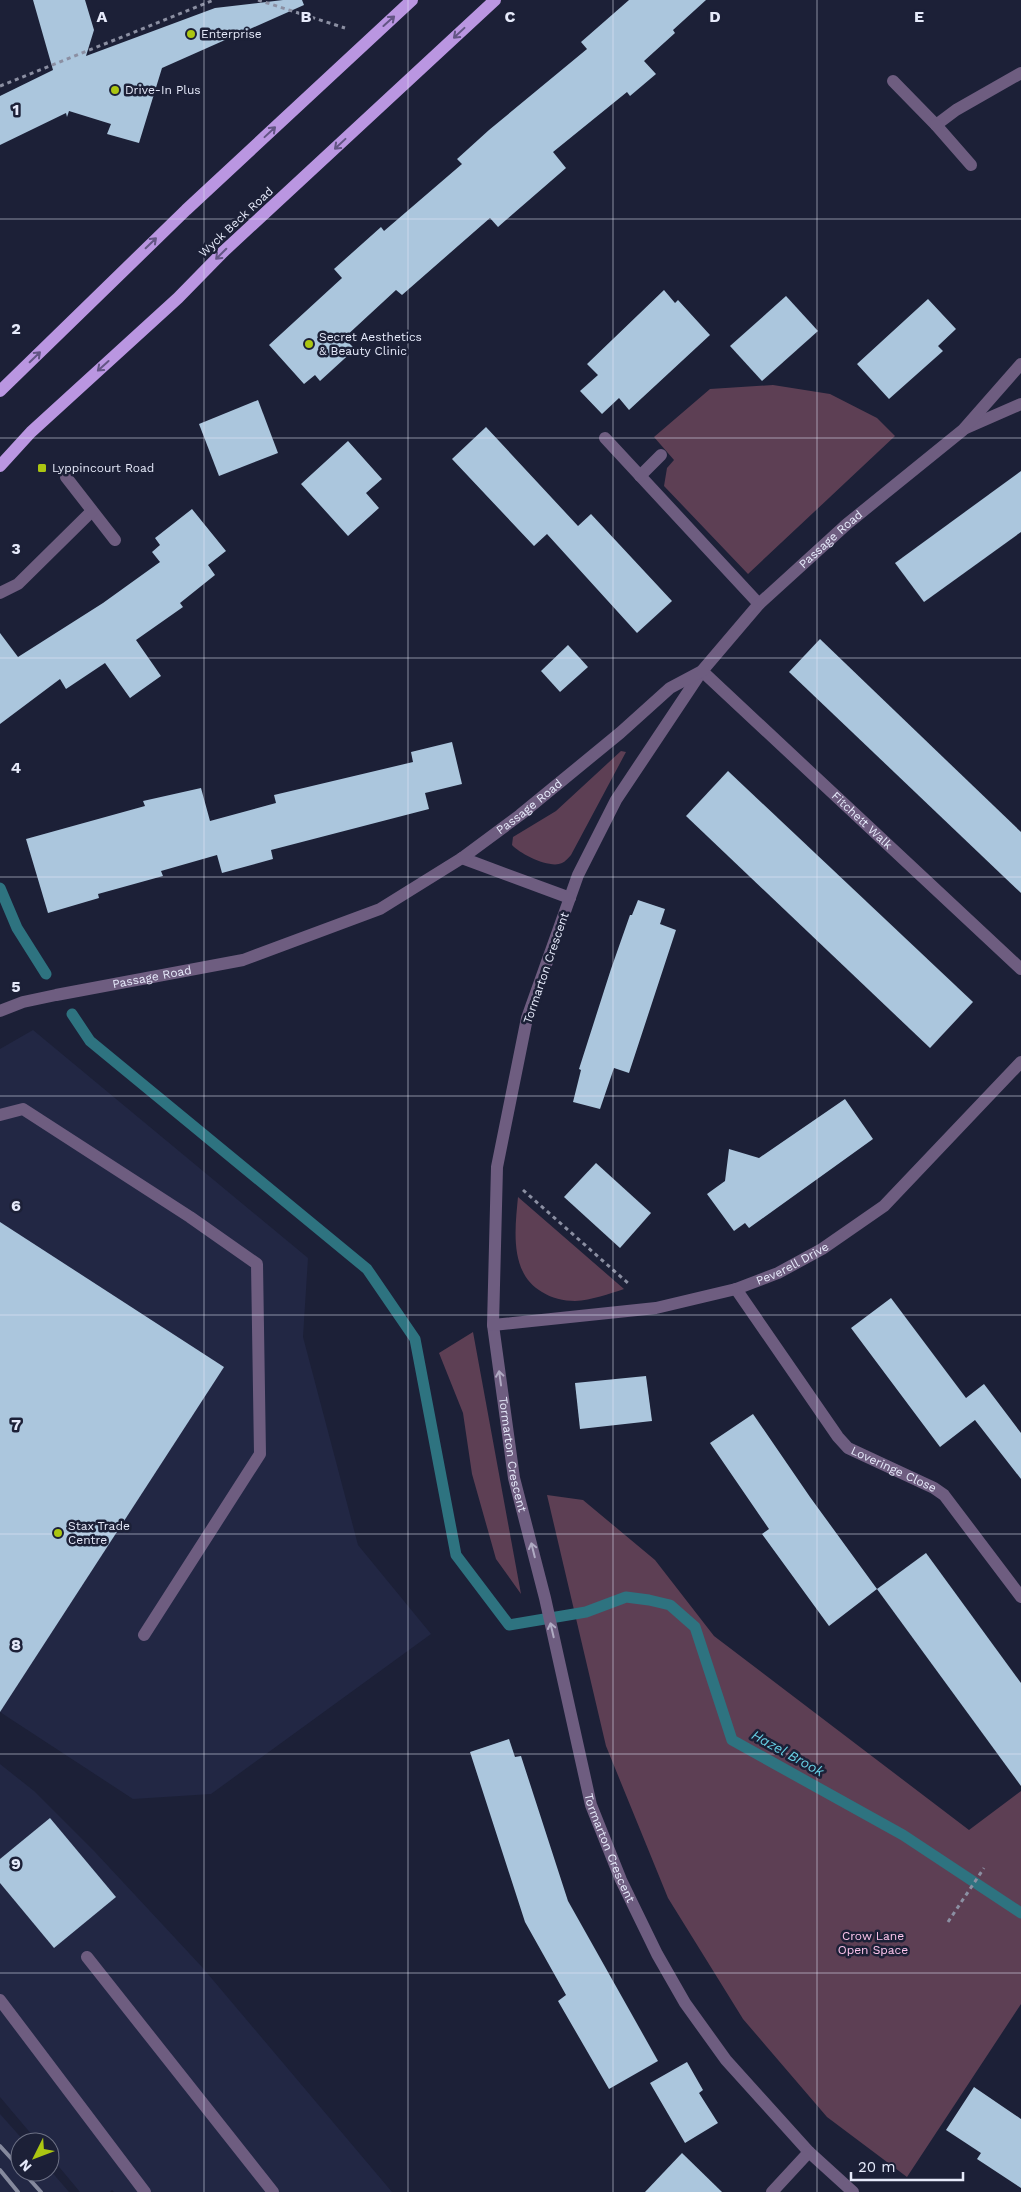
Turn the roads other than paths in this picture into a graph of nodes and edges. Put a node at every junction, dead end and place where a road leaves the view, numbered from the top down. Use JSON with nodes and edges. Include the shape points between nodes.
{"nodes":[{"id":1,"x":412,"y":0,"type":"edge"},
{"id":2,"x":495,"y":0,"type":"edge"},
{"id":3,"x":1021,"y":73,"type":"edge"},
{"id":4,"x":893,"y":82,"type":"dead end"},
{"id":5,"x":936,"y":125,"type":"junction"},
{"id":6,"x":971,"y":165,"type":"dead end"},
{"id":7,"x":1021,"y":364,"type":"edge"},
{"id":8,"x":0,"y":390,"type":"edge"},
{"id":9,"x":1021,"y":404,"type":"edge"},
{"id":10,"x":962,"y":430,"type":"junction"},
{"id":11,"x":604,"y":438,"type":"dead end"},
{"id":12,"x":661,"y":455,"type":"dead end"},
{"id":13,"x":0,"y":466,"type":"edge"},
{"id":14,"x":640,"y":476,"type":"junction"},
{"id":15,"x":66,"y":477,"type":"dead end"},
{"id":16,"x":92,"y":511,"type":"junction"},
{"id":17,"x":115,"y":540,"type":"dead end"},
{"id":18,"x":0,"y":593,"type":"edge"},
{"id":19,"x":759,"y":604,"type":"junction"},
{"id":20,"x":702,"y":671,"type":"junction"},
{"id":21,"x":462,"y":858,"type":"junction"},
{"id":22,"x":570,"y":898,"type":"junction"},
{"id":23,"x":1021,"y":969,"type":"edge"},
{"id":24,"x":0,"y":1010,"type":"edge"},
{"id":25,"x":1021,"y":1062,"type":"edge"},
{"id":26,"x":0,"y":1114,"type":"edge"},
{"id":27,"x":736,"y":1289,"type":"junction"},
{"id":28,"x":493,"y":1325,"type":"junction"},
{"id":29,"x":1021,"y":1597,"type":"edge"},
{"id":30,"x":144,"y":1635,"type":"dead end"},
{"id":31,"x":86,"y":1957,"type":"dead end"},
{"id":32,"x":0,"y":2000,"type":"edge"},
{"id":33,"x":809,"y":2152,"type":"junction"},
{"id":34,"x":145,"y":2192,"type":"edge"},
{"id":35,"x":273,"y":2192,"type":"edge"},
{"id":36,"x":772,"y":2192,"type":"edge"},
{"id":37,"x":853,"y":2192,"type":"edge"}],
"edges":[{"from":8,"to":1,"type":"main road","one_way":true,"via":[[186,210]]},
{"from":2,"to":13,"type":"main road","name":"Wyck Beck Road","one_way":true,"via":[[31,432]]},
{"from":3,"to":5,"type":"street"},
{"from":4,"to":5,"type":"street"},
{"from":5,"to":6,"type":"street"},
{"from":7,"to":10,"type":"street","name":"Passage Road"},
{"from":9,"to":10,"type":"street","name":"Passage Road"},
{"from":10,"to":19,"type":"street","name":"Passage Road","via":[[848,524]]},
{"from":11,"to":14,"type":"street"},
{"from":12,"to":14,"type":"street"},
{"from":14,"to":19,"type":"street"},
{"from":15,"to":16,"type":"street"},
{"from":16,"to":17,"type":"street"},
{"from":16,"to":18,"type":"street","via":[[18,584]]},
{"from":19,"to":20,"type":"street","name":"Passage Road"},
{"from":20,"to":21,"type":"street","name":"Passage Road","via":[[670,688],[620,734],[520,816]]},
{"from":20,"to":22,"type":"street","name":"Tormarton Crescent","via":[[616,800],[578,875]]},
{"from":20,"to":23,"type":"street","name":"Fitchett Walk"},
{"from":21,"to":22,"type":"street"},
{"from":21,"to":24,"type":"street","name":"Passage Road","via":[[380,909],[243,960],[56,995]]},
{"from":22,"to":28,"type":"street","name":"Tormarton Crescent","via":[[527,1018],[496,1167]]},
{"from":25,"to":27,"type":"street","name":"Peverell Drive","via":[[884,1206],[822,1249],[778,1273]]},
{"from":26,"to":30,"type":"street","via":[[23,1109],[190,1216],[257,1264],[260,1454]]},
{"from":27,"to":28,"type":"street","name":"Peverell Drive","via":[[656,1308]]},
{"from":27,"to":29,"type":"street","name":"Loveringe Close","via":[[848,1448],[944,1495]]},
{"from":33,"to":28,"type":"street","name":"Tormarton Crescent","one_way":true,"via":[[726,2060],[684,2003],[621,1880],[591,1805],[545,1598],[514,1478]]},
{"from":31,"to":35,"type":"street"},
{"from":32,"to":34,"type":"street"},
{"from":33,"to":36,"type":"street"},
{"from":33,"to":37,"type":"street","name":"Tormarton Crescent"}]}
